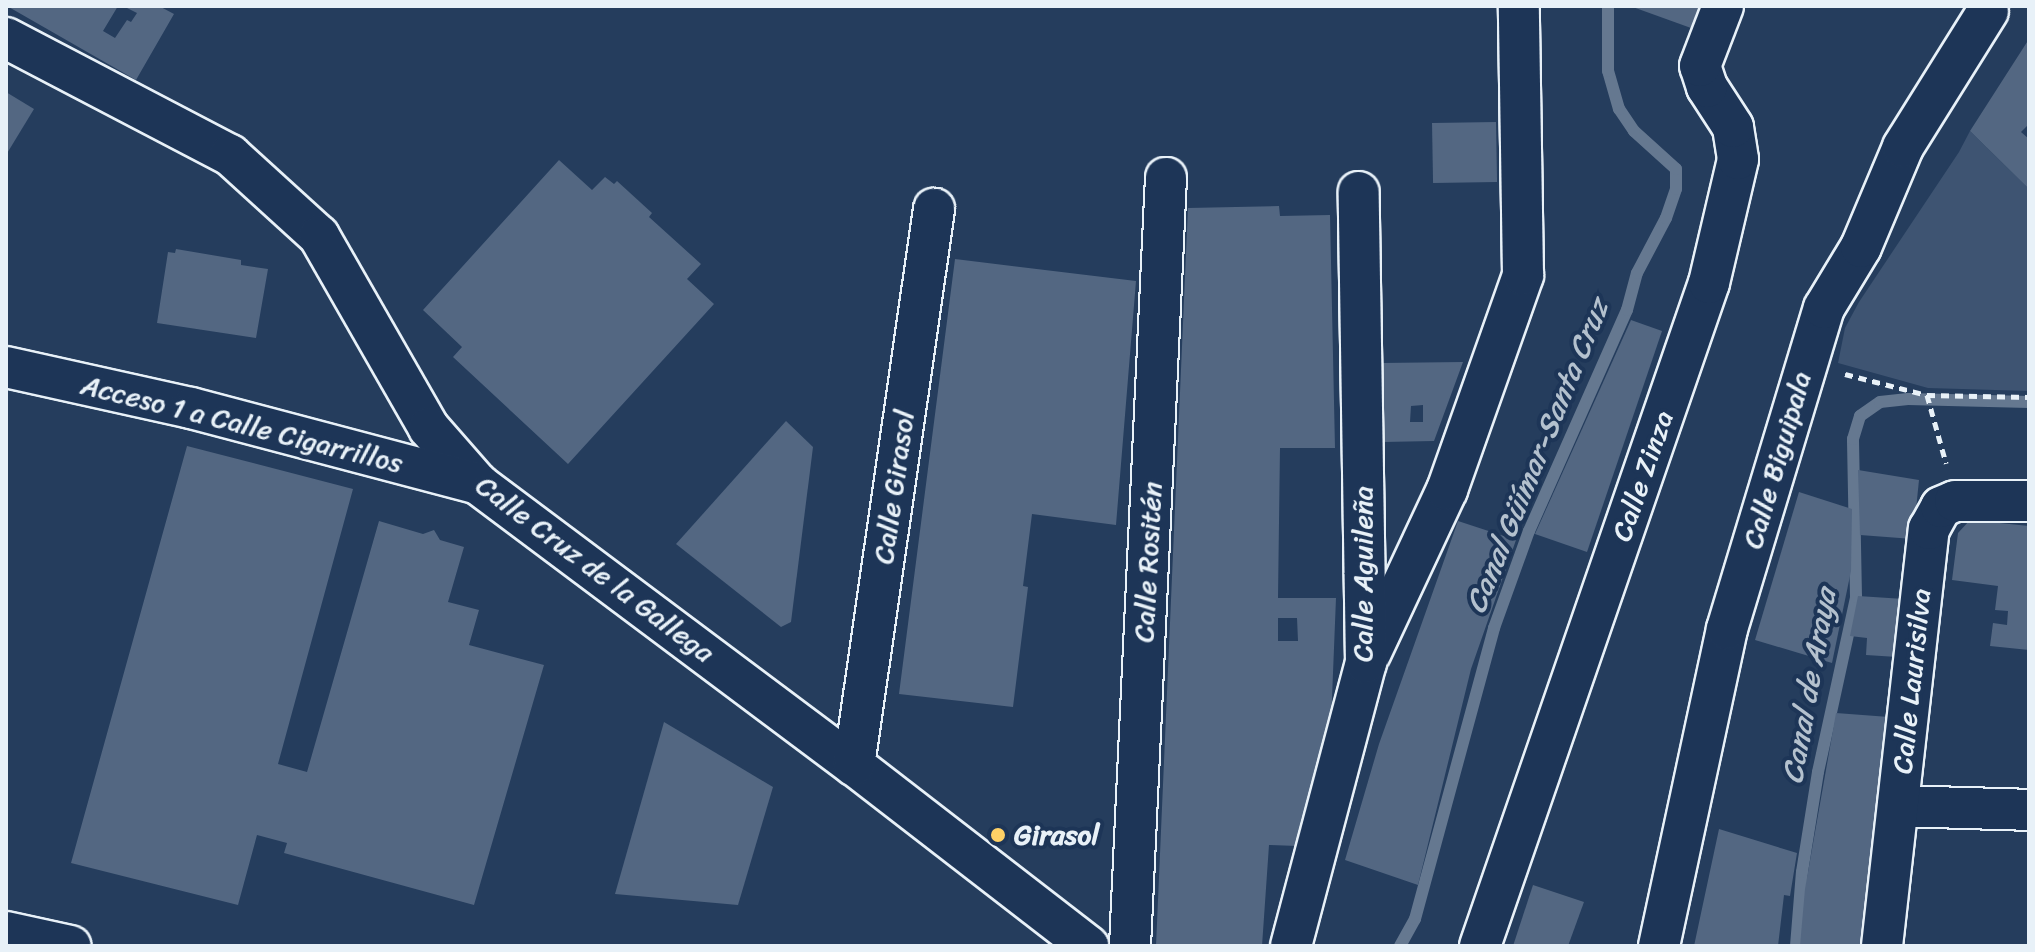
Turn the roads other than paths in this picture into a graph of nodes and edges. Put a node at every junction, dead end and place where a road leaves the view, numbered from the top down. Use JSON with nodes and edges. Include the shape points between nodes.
{"nodes":[{"id":1,"x":1519,"y":6,"type":"edge"},
{"id":2,"x":1723,"y":6,"type":"edge"},
{"id":3,"x":1988,"y":11,"type":"dead end"},
{"id":4,"x":6,"y":38,"type":"edge"},
{"id":5,"x":1166,"y":178,"type":"dead end"},
{"id":6,"x":1359,"y":192,"type":"dead end"},
{"id":7,"x":934,"y":209,"type":"dead end"},
{"id":8,"x":6,"y":367,"type":"edge"},
{"id":9,"x":478,"y":484,"type":"junction"},
{"id":10,"x":2029,"y":501,"type":"edge"},
{"id":11,"x":1366,"y":663,"type":"junction"},
{"id":12,"x":854,"y":765,"type":"junction"},
{"id":13,"x":1898,"y":806,"type":"junction"},
{"id":14,"x":2029,"y":810,"type":"edge"},
{"id":15,"x":6,"y":932,"type":"edge"},
{"id":16,"x":70,"y":946,"type":"edge"},
{"id":17,"x":1088,"y":946,"type":"edge"},
{"id":18,"x":1130,"y":946,"type":"edge"},
{"id":19,"x":1291,"y":946,"type":"edge"},
{"id":20,"x":1480,"y":946,"type":"edge"},
{"id":21,"x":1659,"y":946,"type":"edge"},
{"id":22,"x":1882,"y":946,"type":"edge"}],
"edges":[{"from":1,"to":11,"type":"street","via":[[1523,275],[1447,490]]},
{"from":2,"to":20,"type":"street","name":"Calle Zinza","via":[[1700,66],[1733,127],[1738,159],[1709,283]]},
{"from":3,"to":21,"type":"street","name":"Calle Biguipala","via":[[1903,147],[1861,247],[1824,308],[1727,629]]},
{"from":4,"to":9,"type":"street","name":"Calle Cruz de la Gallega","via":[[230,155],[319,236],[429,428]]},
{"from":5,"to":18,"type":"street","name":"Calle Rositén"},
{"from":6,"to":11,"type":"street","name":"Calle Aguileña"},
{"from":7,"to":12,"type":"street","name":"Calle Girasol"},
{"from":8,"to":9,"type":"street","name":"Acceso 1 a Calle Cigarrillos","via":[[191,408]]},
{"from":9,"to":12,"type":"street","name":"Calle Cruz de la Gallega"},
{"from":10,"to":13,"type":"street","name":"Calle Laurisilva","via":[[1955,501],[1941,507],[1929,529]]},
{"from":11,"to":19,"type":"street","name":"Calle Aguileña"},
{"from":12,"to":17,"type":"street","name":"Calle Cruz de la Gallega"},
{"from":13,"to":14,"type":"street"},
{"from":13,"to":22,"type":"street","name":"Calle Laurisilva"},
{"from":15,"to":16,"type":"street"}]}
